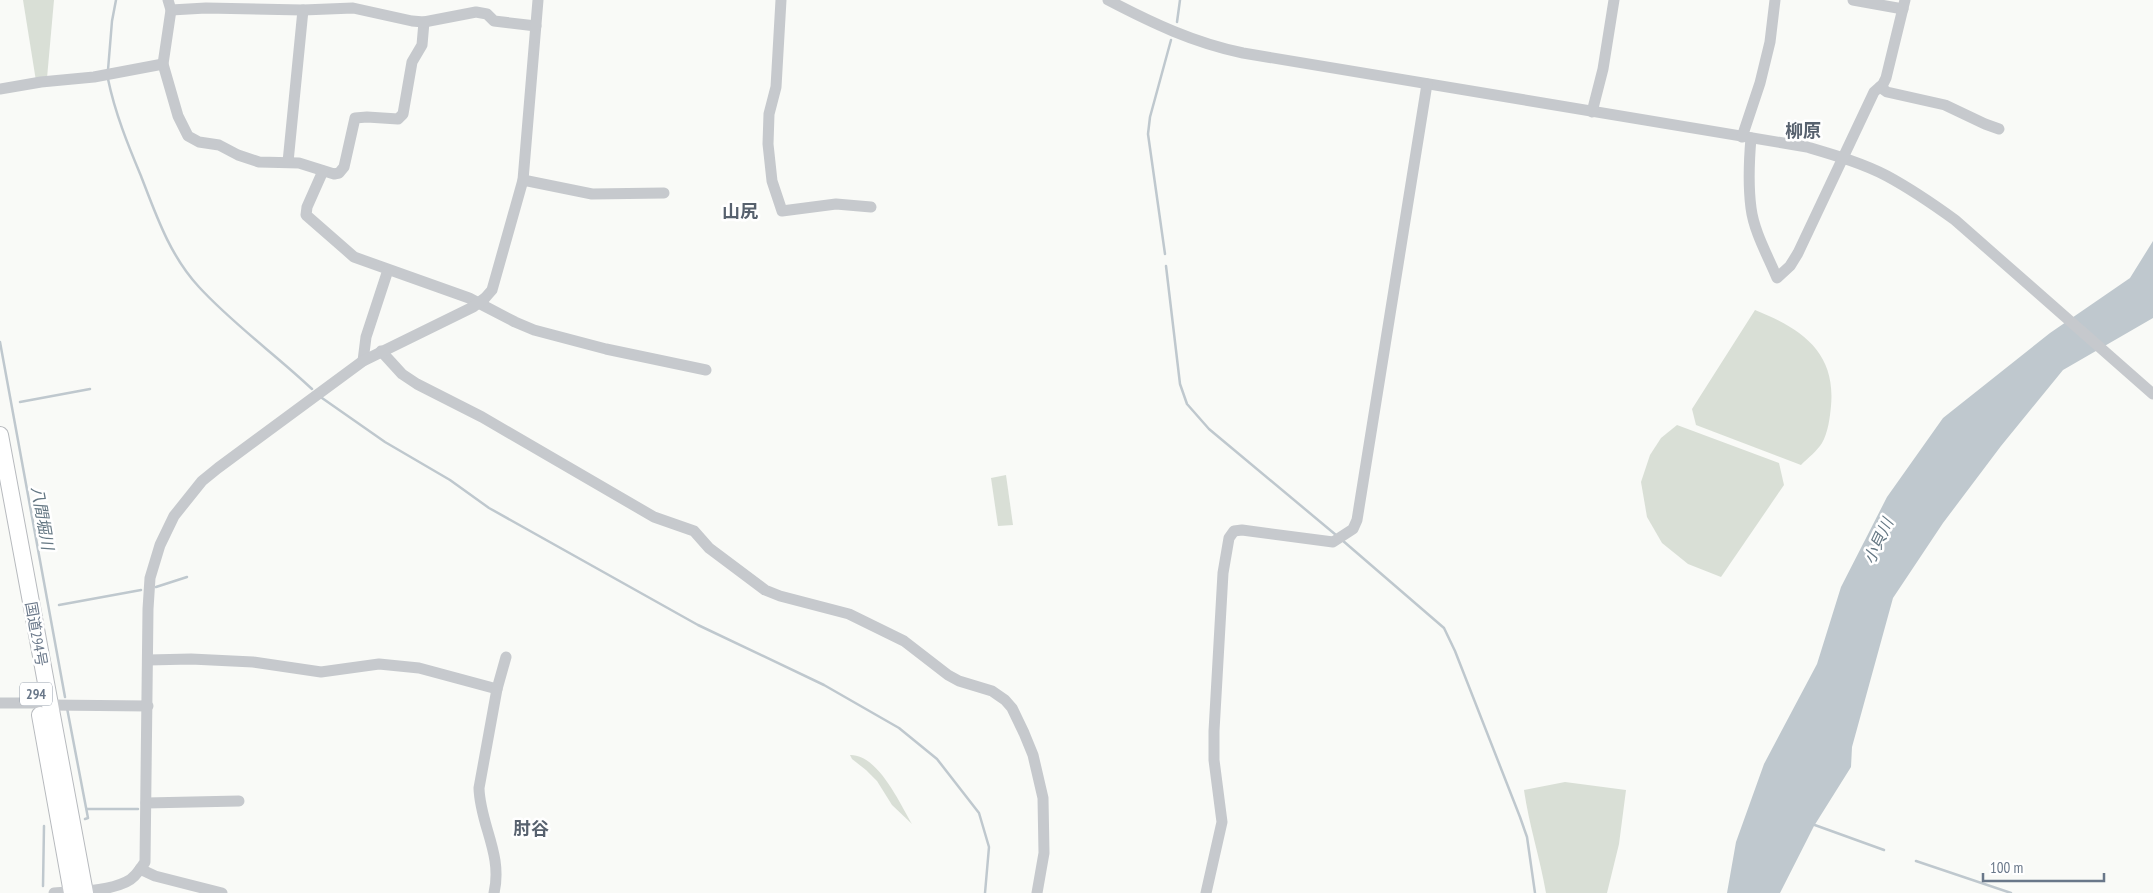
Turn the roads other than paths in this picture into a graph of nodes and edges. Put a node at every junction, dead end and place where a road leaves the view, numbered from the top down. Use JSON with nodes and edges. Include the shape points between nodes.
{"nodes":[{"id":1,"x":538,"y":0,"type":"edge"},
{"id":2,"x":780,"y":0,"type":"edge"},
{"id":3,"x":1108,"y":0,"type":"edge"},
{"id":4,"x":1614,"y":0,"type":"edge"},
{"id":5,"x":1776,"y":0,"type":"edge"},
{"id":6,"x":1853,"y":0,"type":"edge"},
{"id":7,"x":170,"y":5,"type":"edge"},
{"id":8,"x":1904,"y":5,"type":"edge"},
{"id":9,"x":301,"y":7,"type":"edge"},
{"id":10,"x":424,"y":22,"type":"junction"},
{"id":11,"x":536,"y":26,"type":"junction"},
{"id":12,"x":163,"y":64,"type":"junction"},
{"id":13,"x":1427,"y":84,"type":"junction"},
{"id":14,"x":1880,"y":87,"type":"junction"},
{"id":15,"x":0,"y":89,"type":"edge"},
{"id":16,"x":1592,"y":112,"type":"junction"},
{"id":17,"x":2000,"y":129,"type":"dead end"},
{"id":18,"x":1747,"y":137,"type":"junction"},
{"id":19,"x":1844,"y":158,"type":"junction"},
{"id":20,"x":288,"y":162,"type":"junction"},
{"id":21,"x":323,"y":171,"type":"junction"},
{"id":22,"x":523,"y":180,"type":"junction"},
{"id":23,"x":664,"y":194,"type":"dead end"},
{"id":24,"x":871,"y":207,"type":"dead end"},
{"id":25,"x":388,"y":270,"type":"junction"},
{"id":26,"x":479,"y":303,"type":"junction"},
{"id":27,"x":381,"y":351,"type":"junction"},
{"id":28,"x":363,"y":361,"type":"junction"},
{"id":29,"x":706,"y":370,"type":"dead end"},
{"id":30,"x":2153,"y":394,"type":"edge"},
{"id":31,"x":0,"y":435,"type":"edge"},
{"id":32,"x":0,"y":496,"type":"edge"},
{"id":33,"x":506,"y":657,"type":"dead end"},
{"id":34,"x":148,"y":660,"type":"junction"},
{"id":35,"x":497,"y":689,"type":"junction"},
{"id":36,"x":0,"y":704,"type":"edge"},
{"id":37,"x":44,"y":704,"type":"junction"},
{"id":38,"x":148,"y":706,"type":"junction"},
{"id":39,"x":240,"y":802,"type":"dead end"},
{"id":40,"x":146,"y":803,"type":"junction"},
{"id":41,"x":140,"y":870,"type":"junction"},
{"id":42,"x":79,"y":892,"type":"edge"},
{"id":43,"x":54,"y":893,"type":"edge"},
{"id":44,"x":222,"y":893,"type":"edge"},
{"id":45,"x":494,"y":893,"type":"edge"},
{"id":46,"x":1037,"y":893,"type":"edge"},
{"id":47,"x":1206,"y":893,"type":"edge"}],
"edges":[{"from":1,"to":11,"type":"street"},
{"from":2,"to":24,"type":"street","via":[[776,87],[769,114],[768,144],[772,181],[782,211],[836,204]]},
{"from":3,"to":13,"type":"street","via":[[1168,30],[1227,50]]},
{"from":4,"to":16,"type":"street","via":[[1603,69]]},
{"from":5,"to":18,"type":"street","via":[[1770,42]]},
{"from":6,"to":8,"type":"street"},
{"from":7,"to":9,"type":"street"},
{"from":7,"to":12,"type":"street"},
{"from":8,"to":14,"type":"street","via":[[1886,78]]},
{"from":9,"to":10,"type":"street","via":[[353,8]]},
{"from":9,"to":20,"type":"street"},
{"from":10,"to":11,"type":"street","via":[[476,12],[494,20]]},
{"from":10,"to":21,"type":"street","via":[[422,45],[412,62],[401,118],[355,118],[344,167],[339,173]]},
{"from":11,"to":22,"type":"street"},
{"from":12,"to":15,"type":"street"},
{"from":12,"to":20,"type":"street","via":[[178,116],[185,133],[192,139],[219,145],[259,162]]},
{"from":13,"to":16,"type":"street"},
{"from":13,"to":47,"type":"street","via":[[1357,520],[1353,529],[1333,542],[1242,530],[1234,531],[1229,538],[1223,579],[1214,738],[1222,822]]},
{"from":14,"to":17,"type":"street","via":[[1886,92],[1945,105]]},
{"from":14,"to":19,"type":"street","via":[[1874,92]]},
{"from":16,"to":18,"type":"street"},
{"from":18,"to":19,"type":"street","via":[[1807,147]]},
{"from":18,"to":19,"type":"street","via":[[1751,209],[1778,278],[1798,253]]},
{"from":19,"to":30,"type":"street","via":[[1885,175],[1955,220]]},
{"from":20,"to":21,"type":"street"},
{"from":21,"to":25,"type":"street","via":[[306,215],[350,254]]},
{"from":22,"to":23,"type":"street","via":[[592,194]]},
{"from":22,"to":26,"type":"street","via":[[494,284]]},
{"from":25,"to":26,"type":"street"},
{"from":25,"to":28,"type":"street","via":[[366,337]]},
{"from":26,"to":27,"type":"street"},
{"from":26,"to":29,"type":"street","via":[[534,330],[606,350]]},
{"from":27,"to":28,"type":"street"},
{"from":27,"to":46,"type":"street","via":[[402,374],[417,384],[482,417],[654,517],[694,531],[709,548],[765,590],[849,614],[904,641],[959,682],[999,695],[1012,708],[1024,733],[1041,784],[1044,851]]},
{"from":28,"to":34,"type":"street","via":[[218,468],[180,508],[160,545],[150,578]]},
{"from":31,"to":37,"type":"highway","name":"国道294号","number":"294"},
{"from":32,"to":37,"type":"highway","name":"国道294号","number":"294"},
{"from":33,"to":35,"type":"street"},
{"from":34,"to":35,"type":"street","via":[[253,662],[321,672],[379,664],[411,667]]},
{"from":34,"to":38,"type":"street"},
{"from":35,"to":45,"type":"street","via":[[479,788],[479,803],[496,860]]},
{"from":36,"to":37,"type":"street"},
{"from":37,"to":38,"type":"street"},
{"from":37,"to":42,"type":"highway","name":"国道294号","number":"294"},
{"from":38,"to":40,"type":"street"},
{"from":39,"to":40,"type":"street"},
{"from":40,"to":41,"type":"street","via":[[146,854]]},
{"from":41,"to":42,"type":"street","via":[[127,882]]},
{"from":41,"to":44,"type":"street"},
{"from":42,"to":43,"type":"street"}]}
